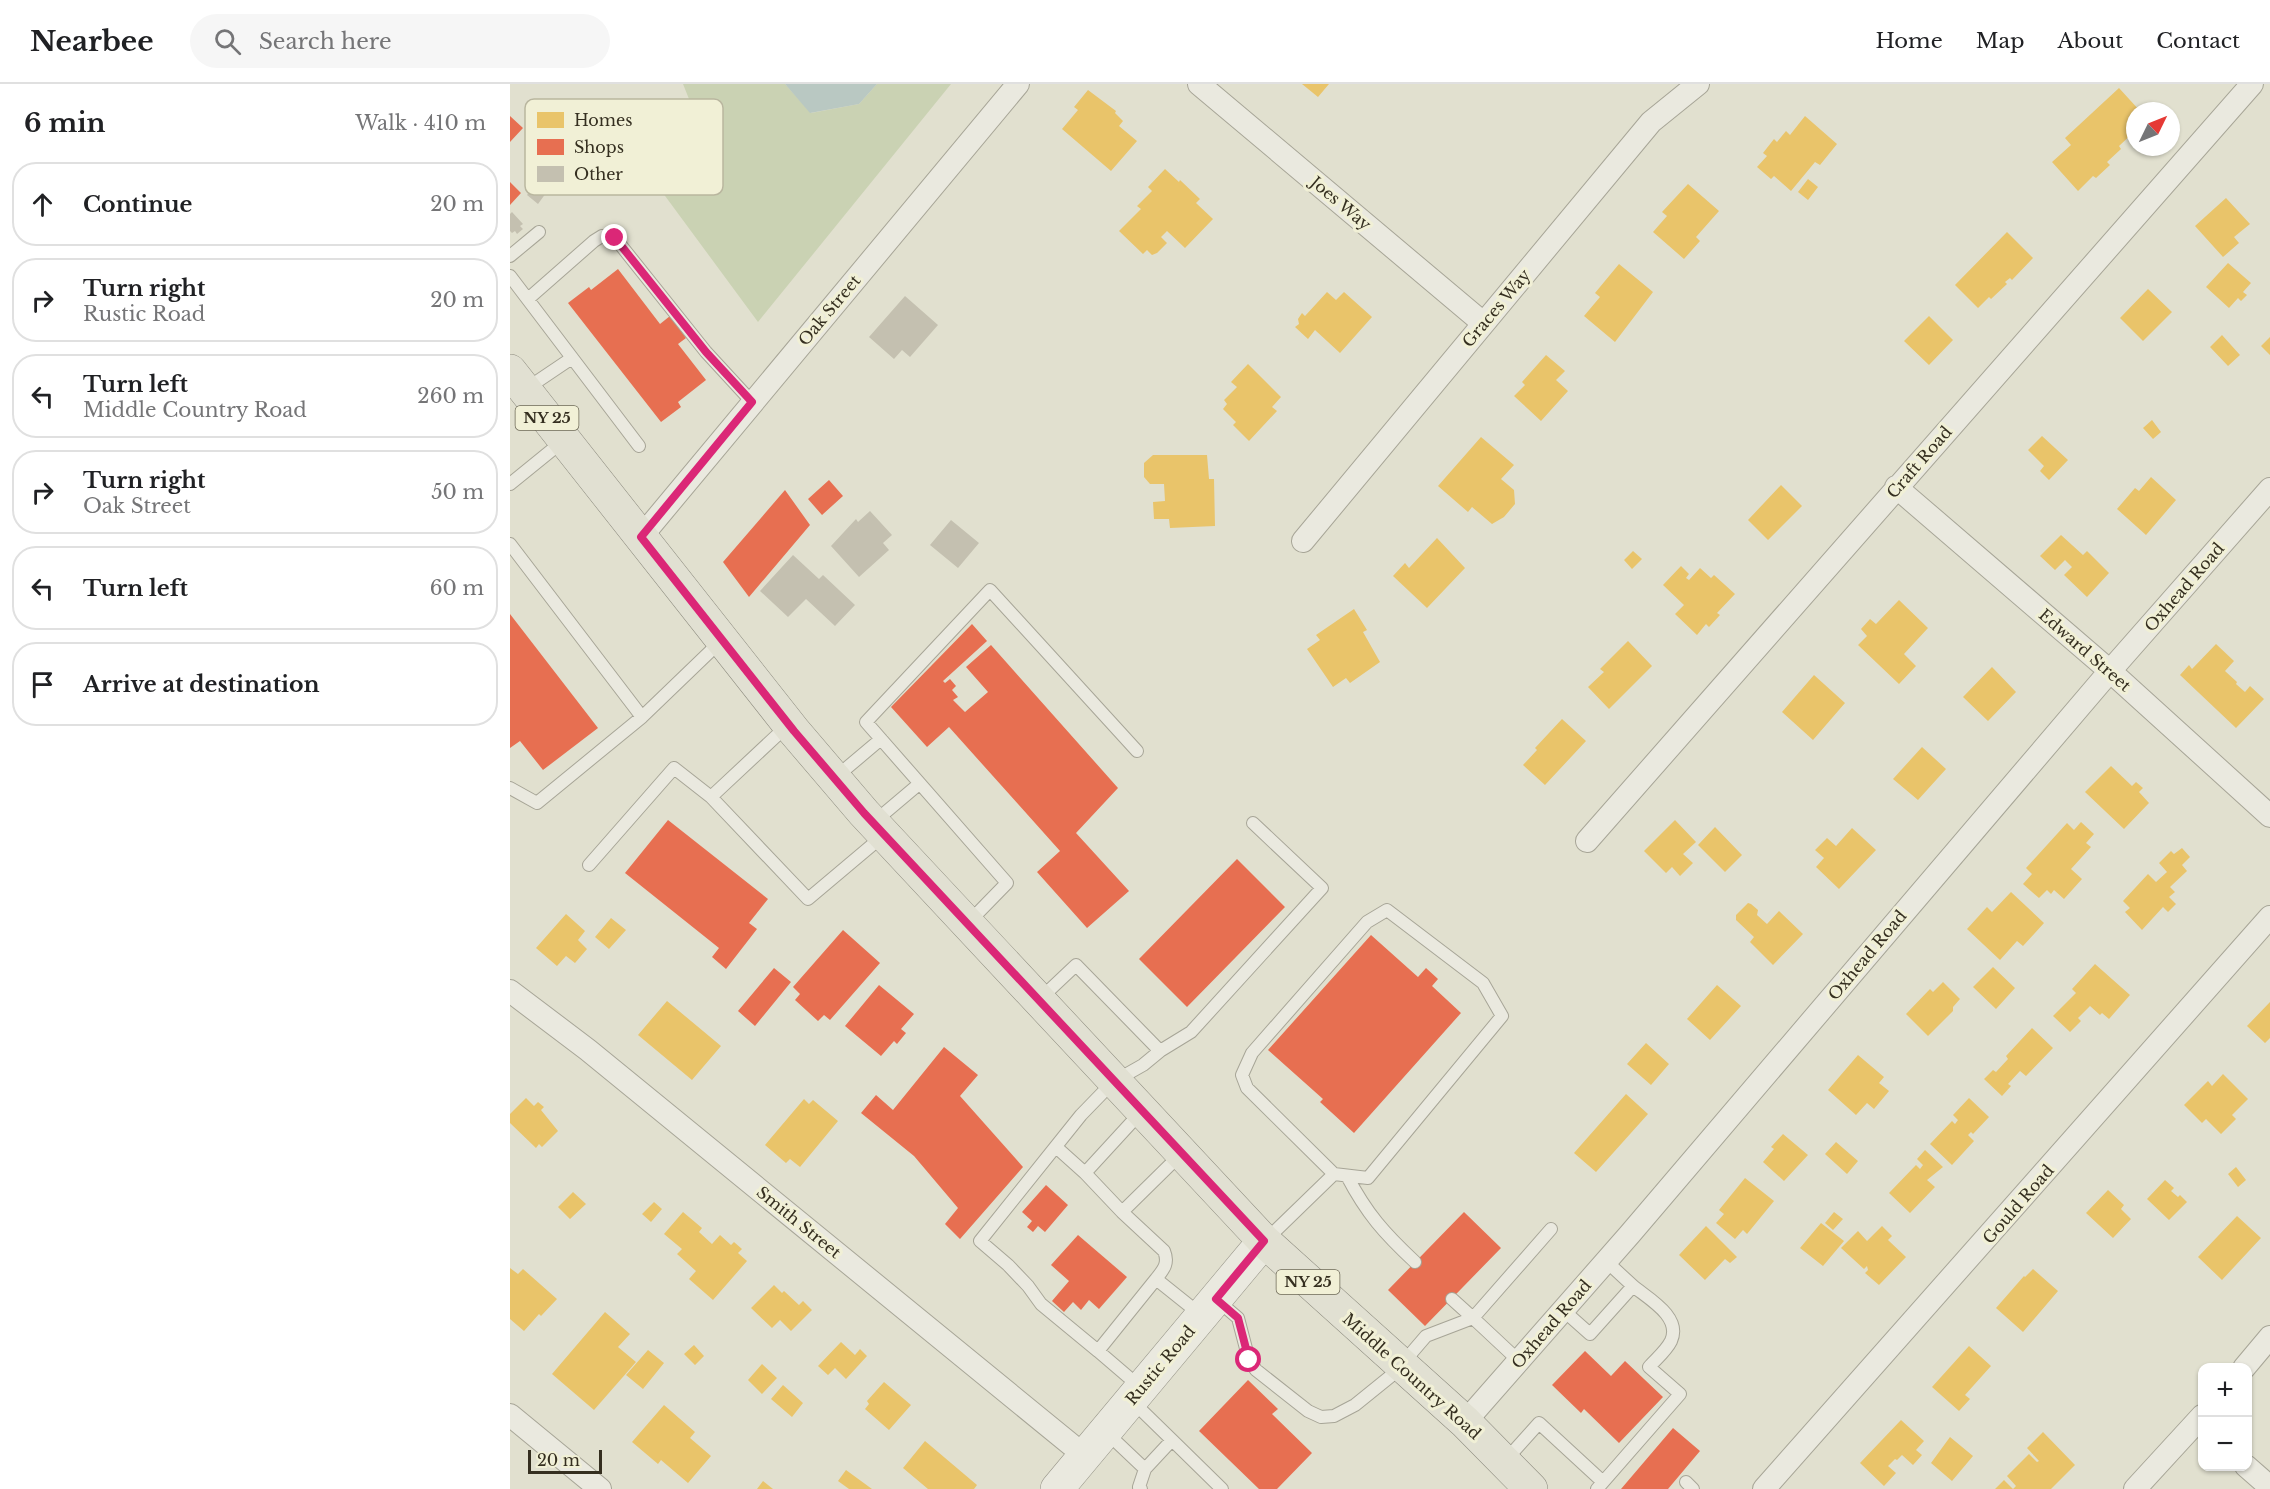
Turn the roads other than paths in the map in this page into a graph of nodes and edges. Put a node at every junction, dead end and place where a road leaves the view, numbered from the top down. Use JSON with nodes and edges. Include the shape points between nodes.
{"nodes":[{"id":1,"x":1018,"y":84,"type":"edge"},
{"id":2,"x":1199,"y":84,"type":"edge"},
{"id":3,"x":1698,"y":84,"type":"edge"},
{"id":4,"x":2252,"y":84,"type":"edge"},
{"id":5,"x":539,"y":232,"type":"dead end"},
{"id":6,"x":510,"y":256,"type":"edge"},
{"id":7,"x":510,"y":276,"type":"edge"},
{"id":8,"x":528,"y":299,"type":"junction"},
{"id":9,"x":1483,"y":323,"type":"junction"},
{"id":10,"x":572,"y":358,"type":"junction"},
{"id":11,"x":518,"y":380,"type":"edge"},
{"id":12,"x":752,"y":402,"type":"junction"},
{"id":13,"x":564,"y":440,"type":"junction"},
{"id":14,"x":639,"y":446,"type":"dead end"},
{"id":15,"x":510,"y":484,"type":"edge"},
{"id":16,"x":1896,"y":487,"type":"junction"},
{"id":17,"x":2270,"y":489,"type":"edge"},
{"id":18,"x":641,"y":537,"type":"junction"},
{"id":19,"x":1303,"y":541,"type":"dead end"},
{"id":20,"x":510,"y":544,"type":"edge"},
{"id":21,"x":722,"y":640,"type":"junction"},
{"id":22,"x":2110,"y":671,"type":"junction"},
{"id":23,"x":642,"y":717,"type":"junction"},
{"id":24,"x":789,"y":724,"type":"junction"},
{"id":25,"x":881,"y":739,"type":"junction"},
{"id":26,"x":1137,"y":751,"type":"dead end"},
{"id":27,"x":834,"y":778,"type":"junction"},
{"id":28,"x":919,"y":784,"type":"junction"},
{"id":29,"x":510,"y":788,"type":"edge"},
{"id":30,"x":711,"y":797,"type":"junction"},
{"id":31,"x":2270,"y":816,"type":"edge"},
{"id":32,"x":1253,"y":823,"type":"dead end"},
{"id":33,"x":879,"y":829,"type":"junction"},
{"id":34,"x":1587,"y":841,"type":"dead end"},
{"id":35,"x":589,"y":865,"type":"dead end"},
{"id":36,"x":2270,"y":917,"type":"edge"},
{"id":37,"x":967,"y":924,"type":"junction"},
{"id":38,"x":510,"y":991,"type":"edge"},
{"id":39,"x":1038,"y":1001,"type":"junction"},
{"id":40,"x":1160,"y":1051,"type":"junction"},
{"id":41,"x":1113,"y":1082,"type":"junction"},
{"id":42,"x":1142,"y":1112,"type":"junction"},
{"id":43,"x":1056,"y":1147,"type":"junction"},
{"id":44,"x":1181,"y":1155,"type":"junction"},
{"id":45,"x":1085,"y":1173,"type":"junction"},
{"id":46,"x":1341,"y":1175,"type":"junction"},
{"id":47,"x":1122,"y":1212,"type":"junction"},
{"id":48,"x":1551,"y":1228,"type":"dead end"},
{"id":49,"x":1264,"y":1241,"type":"junction"},
{"id":50,"x":1415,"y":1262,"type":"dead end"},
{"id":51,"x":1606,"y":1262,"type":"junction"},
{"id":52,"x":1156,"y":1279,"type":"junction"},
{"id":53,"x":1633,"y":1286,"type":"junction"},
{"id":54,"x":1452,"y":1299,"type":"dead end"},
{"id":55,"x":1209,"y":1307,"type":"junction"},
{"id":56,"x":1563,"y":1310,"type":"junction"},
{"id":57,"x":1473,"y":1318,"type":"junction"},
{"id":58,"x":2270,"y":1337,"type":"edge"},
{"id":59,"x":1098,"y":1351,"type":"junction"},
{"id":60,"x":1519,"y":1361,"type":"junction"},
{"id":61,"x":2248,"y":1363,"type":"edge"},
{"id":62,"x":1402,"y":1366,"type":"junction"},
{"id":63,"x":1136,"y":1394,"type":"junction"},
{"id":64,"x":510,"y":1415,"type":"edge"},
{"id":65,"x":1465,"y":1422,"type":"junction"},
{"id":66,"x":2198,"y":1425,"type":"edge"},
{"id":67,"x":1172,"y":1440,"type":"junction"},
{"id":68,"x":1095,"y":1444,"type":"junction"},
{"id":69,"x":1145,"y":1469,"type":"junction"},
{"id":70,"x":2251,"y":1471,"type":"edge"},
{"id":71,"x":1513,"y":1479,"type":"edge"},
{"id":72,"x":1600,"y":1486,"type":"edge"},
{"id":73,"x":2270,"y":1487,"type":"edge"},
{"id":74,"x":600,"y":1489,"type":"edge"},
{"id":75,"x":1057,"y":1489,"type":"edge"},
{"id":76,"x":1140,"y":1489,"type":"edge"},
{"id":77,"x":1222,"y":1489,"type":"edge"},
{"id":78,"x":1764,"y":1489,"type":"edge"},
{"id":79,"x":2135,"y":1489,"type":"edge"}],
"edges":[{"from":1,"to":12,"type":"street","name":"Oak Street"},
{"from":2,"to":9,"type":"street","name":"Joes Way"},
{"from":3,"to":9,"type":"street","name":"Graces Way","via":[[1651,122]]},
{"from":4,"to":16,"type":"street","name":"Craft Road"},
{"from":5,"to":6,"type":"lane"},
{"from":7,"to":8,"type":"lane"},
{"from":8,"to":10,"type":"lane"},
{"from":8,"to":12,"type":"lane","via":[[594,241],[602,236],[615,238],[706,352]]},
{"from":9,"to":19,"type":"street","name":"Graces Way"},
{"from":10,"to":11,"type":"lane"},
{"from":10,"to":14,"type":"lane"},
{"from":11,"to":13,"type":"main road","name":"Middle Country Road","number":"NY 25"},
{"from":12,"to":18,"type":"street","name":"Oak Street"},
{"from":13,"to":15,"type":"lane"},
{"from":13,"to":18,"type":"main road","name":"Middle Country Road","number":"NY 25"},
{"from":16,"to":22,"type":"street","name":"Edward Street"},
{"from":16,"to":34,"type":"street","name":"Craft Road"},
{"from":17,"to":22,"type":"street","name":"Oxhead Road"},
{"from":18,"to":21,"type":"main road","name":"Middle Country Road","number":"NY 25"},
{"from":20,"to":23,"type":"lane"},
{"from":21,"to":23,"type":"lane"},
{"from":21,"to":24,"type":"main road","name":"Middle Country Road","number":"NY 25"},
{"from":22,"to":31,"type":"street","name":"Edward Street"},
{"from":22,"to":51,"type":"street","name":"Oxhead Road"},
{"from":23,"to":29,"type":"lane","via":[[537,803]]},
{"from":24,"to":27,"type":"main road","name":"Middle Country Road","number":"NY 25"},
{"from":24,"to":30,"type":"lane"},
{"from":25,"to":26,"type":"lane","via":[[866,722],[990,590]]},
{"from":25,"to":27,"type":"lane"},
{"from":25,"to":28,"type":"lane"},
{"from":27,"to":33,"type":"main road","name":"Middle Country Road","number":"NY 25"},
{"from":28,"to":33,"type":"lane"},
{"from":28,"to":37,"type":"lane","via":[[1007,883]]},
{"from":30,"to":33,"type":"lane","via":[[808,899]]},
{"from":30,"to":35,"type":"lane","via":[[675,768]]},
{"from":32,"to":40,"type":"lane","via":[[1322,888],[1191,1032]]},
{"from":33,"to":37,"type":"main road","name":"Middle Country Road","number":"NY 25"},
{"from":36,"to":78,"type":"street","name":"Gould Road"},
{"from":37,"to":39,"type":"main road","name":"Middle Country Road","number":"NY 25"},
{"from":38,"to":68,"type":"street","name":"Smith Street"},
{"from":39,"to":40,"type":"lane","via":[[1076,965]]},
{"from":39,"to":41,"type":"main road","name":"Middle Country Road","number":"NY 25"},
{"from":40,"to":41,"type":"lane"},
{"from":41,"to":42,"type":"main road","name":"Middle Country Road","number":"NY 25"},
{"from":41,"to":43,"type":"lane"},
{"from":42,"to":44,"type":"main road","name":"Middle Country Road","number":"NY 25"},
{"from":42,"to":45,"type":"lane"},
{"from":43,"to":45,"type":"lane"},
{"from":43,"to":59,"type":"lane","via":[[980,1241],[1008,1265],[1041,1304]]},
{"from":44,"to":47,"type":"lane"},
{"from":44,"to":49,"type":"main road","name":"Middle Country Road","number":"NY 25"},
{"from":45,"to":47,"type":"lane"},
{"from":46,"to":46,"type":"lane","via":[[1368,1178],[1502,1016],[1483,983],[1387,910],[1367,922],[1252,1053],[1242,1075],[1247,1088]]},
{"from":46,"to":49,"type":"lane"},
{"from":46,"to":50,"type":"lane","via":[[1385,1234]]},
{"from":47,"to":52,"type":"lane","via":[[1164,1251],[1166,1268]]},
{"from":48,"to":57,"type":"lane"},
{"from":49,"to":55,"type":"street","name":"Rustic Road"},
{"from":49,"to":62,"type":"main road","name":"Middle Country Road","number":"NY 25"},
{"from":51,"to":53,"type":"lane"},
{"from":51,"to":56,"type":"street","name":"Oxhead Road"},
{"from":52,"to":55,"type":"lane"},
{"from":52,"to":59,"type":"lane"},
{"from":53,"to":56,"type":"lane","via":[[1590,1334]]},
{"from":53,"to":72,"type":"lane","via":[[1670,1318],[1674,1332],[1670,1343],[1649,1367],[1680,1394]]},
{"from":54,"to":57,"type":"lane"},
{"from":55,"to":62,"type":"lane","via":[[1238,1318],[1249,1360],[1256,1370],[1321,1417],[1334,1416],[1360,1401]]},
{"from":55,"to":63,"type":"street","name":"Rustic Road"},
{"from":56,"to":60,"type":"street","name":"Oxhead Road"},
{"from":57,"to":60,"type":"lane"},
{"from":57,"to":62,"type":"lane","via":[[1426,1336]]},
{"from":58,"to":61,"type":"street"},
{"from":59,"to":63,"type":"lane"},
{"from":60,"to":65,"type":"street","name":"Oxhead Road"},
{"from":62,"to":65,"type":"main road","name":"Middle Country Road","number":"NY 25"},
{"from":63,"to":67,"type":"lane"},
{"from":63,"to":68,"type":"street","name":"Rustic Road"},
{"from":64,"to":74,"type":"street"},
{"from":65,"to":71,"type":"main road","name":"Middle Country Road","number":"NY 25"},
{"from":66,"to":79,"type":"street"},
{"from":67,"to":69,"type":"lane"},
{"from":67,"to":77,"type":"lane"},
{"from":68,"to":69,"type":"lane"},
{"from":68,"to":75,"type":"street","name":"Rustic Road"},
{"from":69,"to":76,"type":"lane"},
{"from":70,"to":73,"type":"street"},
{"from":71,"to":72,"type":"lane","via":[[1539,1423]]}]}
